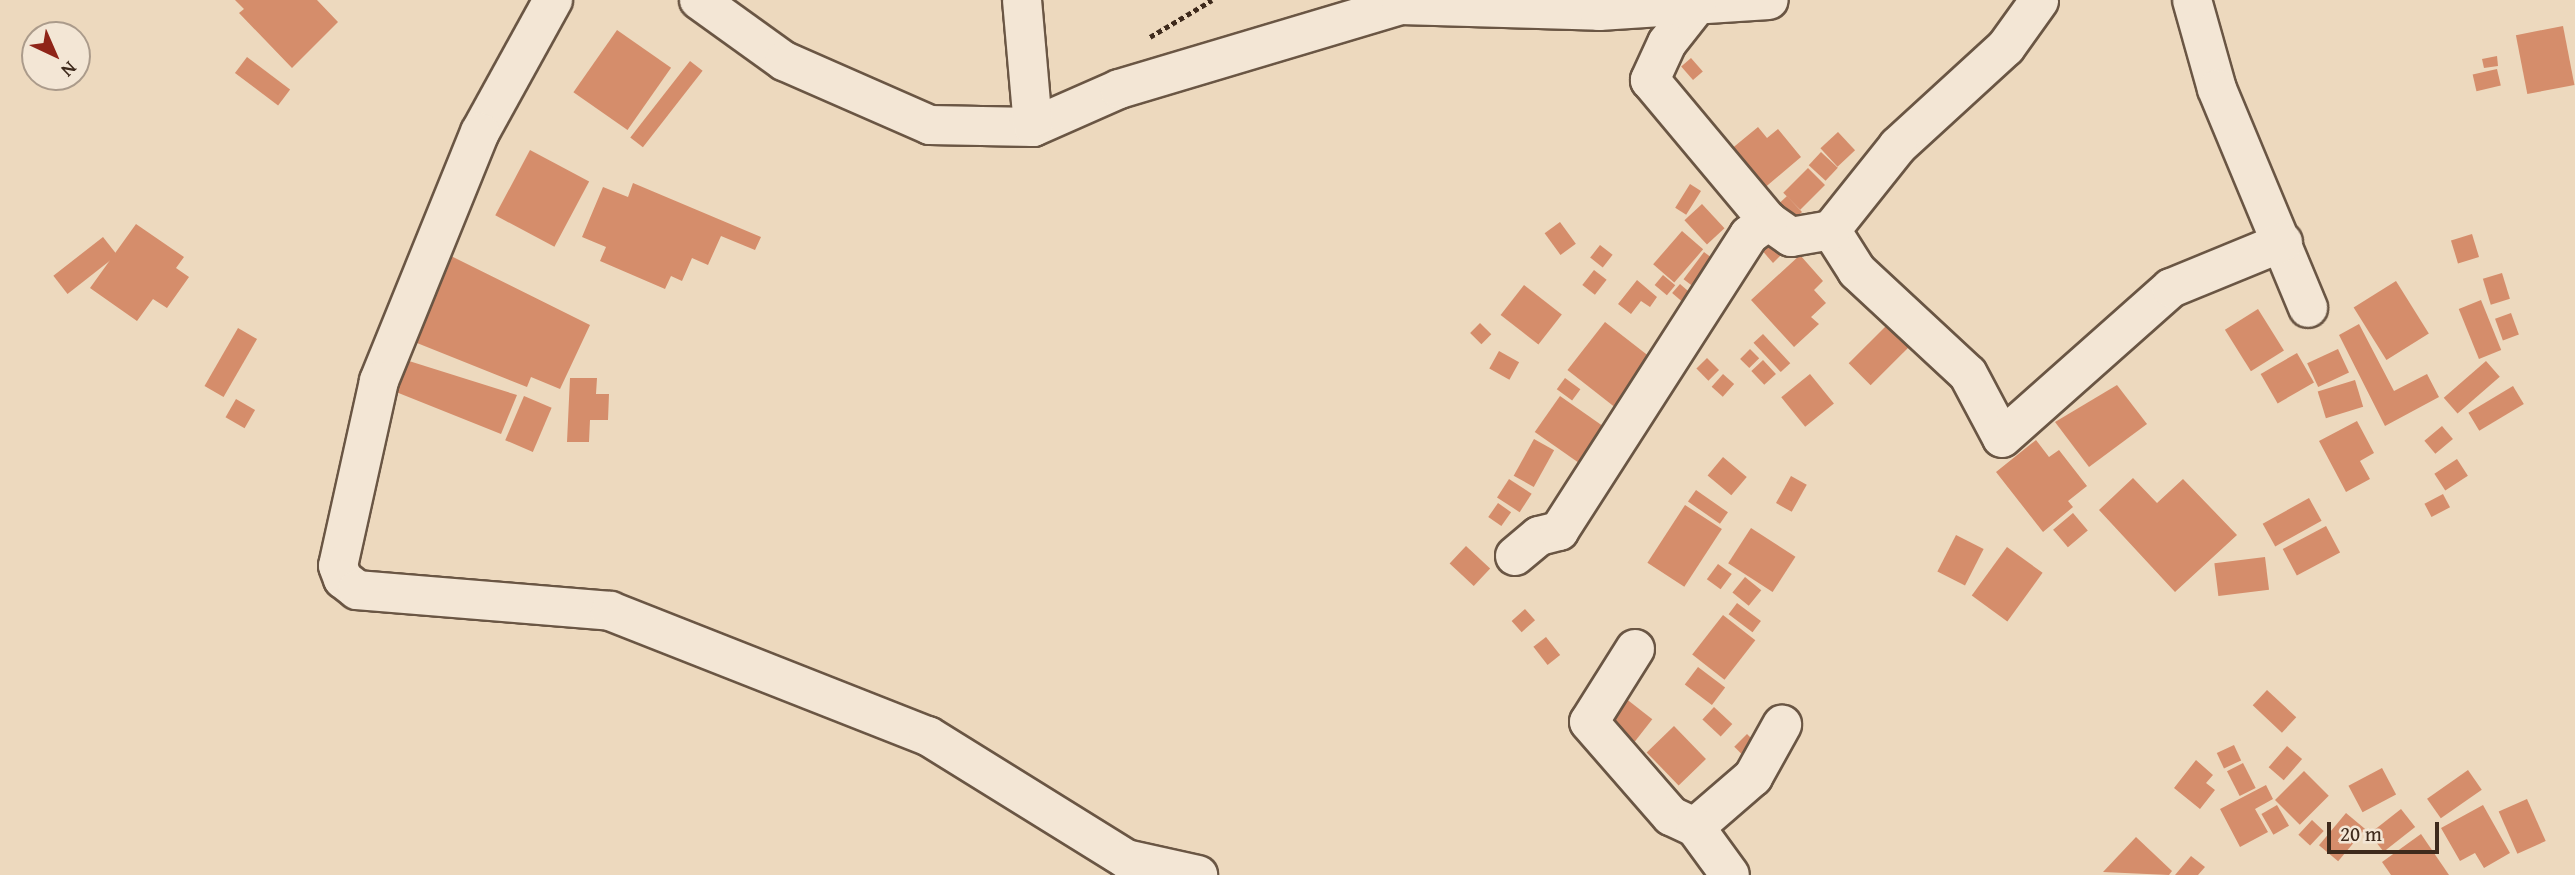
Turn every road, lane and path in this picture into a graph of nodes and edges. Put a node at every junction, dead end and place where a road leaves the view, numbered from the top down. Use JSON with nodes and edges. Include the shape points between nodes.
{"nodes":[{"id":1,"x":553,"y":0,"type":"edge"},
{"id":2,"x":699,"y":0,"type":"edge"},
{"id":3,"x":1023,"y":0,"type":"edge"},
{"id":4,"x":1769,"y":0,"type":"edge"},
{"id":5,"x":2031,"y":0,"type":"edge"},
{"id":6,"x":2041,"y":0,"type":"edge"},
{"id":7,"x":2192,"y":0,"type":"edge"},
{"id":8,"x":1697,"y":5,"type":"junction"},
{"id":9,"x":1033,"y":127,"type":"junction"},
{"id":10,"x":1768,"y":221,"type":"junction"},
{"id":11,"x":1831,"y":230,"type":"junction"},
{"id":12,"x":2283,"y":242,"type":"junction"},
{"id":13,"x":2308,"y":308,"type":"dead end"},
{"id":14,"x":1515,"y":556,"type":"dead end"},
{"id":15,"x":1635,"y":649,"type":"dead end"},
{"id":16,"x":1782,"y":725,"type":"dead end"},
{"id":17,"x":1695,"y":827,"type":"junction"},
{"id":18,"x":1198,"y":875,"type":"edge"},
{"id":19,"x":1730,"y":875,"type":"edge"}],
"edges":[{"from":1,"to":18,"type":"street","via":[[480,132],[379,382],[338,565],[343,579],[357,590],[610,611],[929,736],[1126,859]]},
{"from":2,"to":9,"type":"street","via":[[784,61],[930,125]]},
{"from":3,"to":9,"type":"street"},
{"from":4,"to":8,"type":"street"},
{"from":5,"to":6,"type":"street"},
{"from":6,"to":11,"type":"street","via":[[2006,47],[1898,146]]},
{"from":7,"to":12,"type":"street","via":[[2217,89]]},
{"from":8,"to":9,"type":"street","via":[[1600,11],[1401,5],[1119,89]]},
{"from":8,"to":10,"type":"street","via":[[1667,43],[1650,80]]},
{"from":10,"to":11,"type":"street","via":[[1791,237]]},
{"from":10,"to":14,"type":"street","via":[[1749,235],[1559,531],[1539,536]]},
{"from":11,"to":12,"type":"street","via":[[1857,271],[1968,374],[2002,438],[2171,288]]},
{"from":12,"to":13,"type":"street"},
{"from":15,"to":17,"type":"street","via":[[1589,722],[1671,816]]},
{"from":16,"to":17,"type":"street","via":[[1753,777]]},
{"from":17,"to":19,"type":"street"}]}
